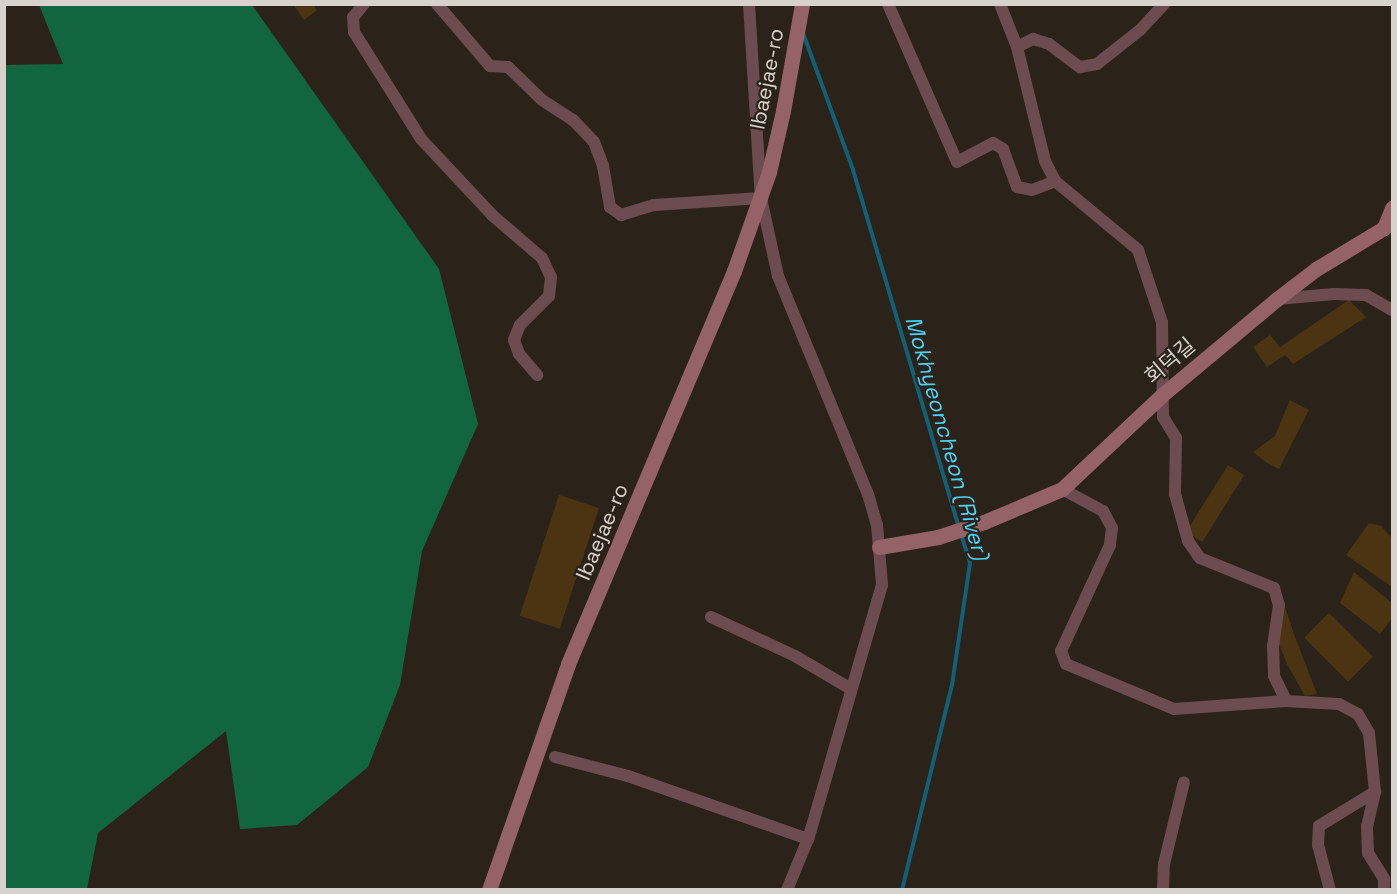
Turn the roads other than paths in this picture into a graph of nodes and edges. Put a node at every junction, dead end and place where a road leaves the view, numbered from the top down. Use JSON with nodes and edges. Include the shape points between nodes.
{"nodes":[{"id":1,"x":364,"y":4,"type":"edge"},
{"id":2,"x":436,"y":4,"type":"edge"},
{"id":3,"x":748,"y":4,"type":"edge"},
{"id":4,"x":802,"y":4,"type":"edge"},
{"id":5,"x":888,"y":4,"type":"edge"},
{"id":6,"x":1000,"y":4,"type":"edge"},
{"id":7,"x":1164,"y":4,"type":"edge"},
{"id":8,"x":1017,"y":48,"type":"junction"},
{"id":9,"x":1055,"y":181,"type":"junction"},
{"id":10,"x":761,"y":198,"type":"junction"},
{"id":11,"x":1392,"y":208,"type":"edge"},
{"id":12,"x":1277,"y":299,"type":"junction"},
{"id":13,"x":1392,"y":309,"type":"edge"},
{"id":14,"x":537,"y":375,"type":"dead end"},
{"id":15,"x":1162,"y":395,"type":"junction"},
{"id":16,"x":1062,"y":489,"type":"junction"},
{"id":17,"x":879,"y":548,"type":"junction"},
{"id":18,"x":711,"y":617,"type":"dead end"},
{"id":19,"x":851,"y":689,"type":"junction"},
{"id":20,"x":1286,"y":701,"type":"junction"},
{"id":21,"x":555,"y":757,"type":"dead end"},
{"id":22,"x":1184,"y":782,"type":"dead end"},
{"id":23,"x":1375,"y":792,"type":"junction"},
{"id":24,"x":808,"y":839,"type":"junction"},
{"id":25,"x":489,"y":890,"type":"edge"},
{"id":26,"x":787,"y":890,"type":"edge"},
{"id":27,"x":1163,"y":890,"type":"edge"},
{"id":28,"x":1330,"y":890,"type":"edge"},
{"id":29,"x":1384,"y":890,"type":"edge"}],
"edges":[{"from":1,"to":14,"type":"street","via":[[353,17],[354,32],[421,139],[492,215],[542,258],[551,277],[549,296],[520,325],[514,340],[519,354]]},
{"from":2,"to":10,"type":"street","via":[[490,66],[508,67],[594,142],[603,166],[610,207],[621,215],[654,205]]},
{"from":3,"to":10,"type":"street","name":"Ibaejae-ro"},
{"from":4,"to":25,"type":"main road","name":"Ibaejae-ro","via":[[769,172],[734,270],[568,664]]},
{"from":5,"to":9,"type":"street","via":[[957,162],[993,143],[1003,149],[1017,187],[1032,190]]},
{"from":6,"to":8,"type":"street"},
{"from":7,"to":8,"type":"street","via":[[1140,30],[1097,64],[1080,67],[1049,44],[1033,39]]},
{"from":8,"to":9,"type":"street","via":[[1045,161]]},
{"from":9,"to":15,"type":"street","via":[[1138,250],[1162,322]]},
{"from":10,"to":17,"type":"street","name":"Ibaejae-ro","via":[[778,276],[868,494]]},
{"from":11,"to":12,"type":"main road","name":"회덕길","via":[[1384,228],[1316,269]]},
{"from":12,"to":13,"type":"street","via":[[1366,295]]},
{"from":12,"to":15,"type":"main road","name":"회덕길"},
{"from":15,"to":16,"type":"main road","name":"회덕길"},
{"from":15,"to":20,"type":"street","via":[[1163,417],[1176,438],[1175,494],[1188,541],[1200,558],[1274,588],[1280,605],[1274,676]]},
{"from":16,"to":17,"type":"main road","name":"회덕길","via":[[938,537]]},
{"from":16,"to":20,"type":"street","via":[[1103,511],[1112,528],[1110,545],[1061,651],[1066,664],[1174,709]]},
{"from":17,"to":19,"type":"street","name":"Ibaejae-ro","via":[[882,585]]},
{"from":18,"to":19,"type":"street","via":[[795,656]]},
{"from":19,"to":24,"type":"street","name":"Ibaejae-ro"},
{"from":20,"to":23,"type":"street","via":[[1339,704],[1358,714],[1369,734]]},
{"from":21,"to":24,"type":"street","via":[[638,779]]},
{"from":22,"to":27,"type":"street","via":[[1164,864]]},
{"from":23,"to":28,"type":"street","via":[[1320,826],[1318,845]]},
{"from":23,"to":29,"type":"street","via":[[1367,826],[1368,853],[1384,879]]},
{"from":24,"to":26,"type":"street","name":"Ibaejae-ro"}]}
